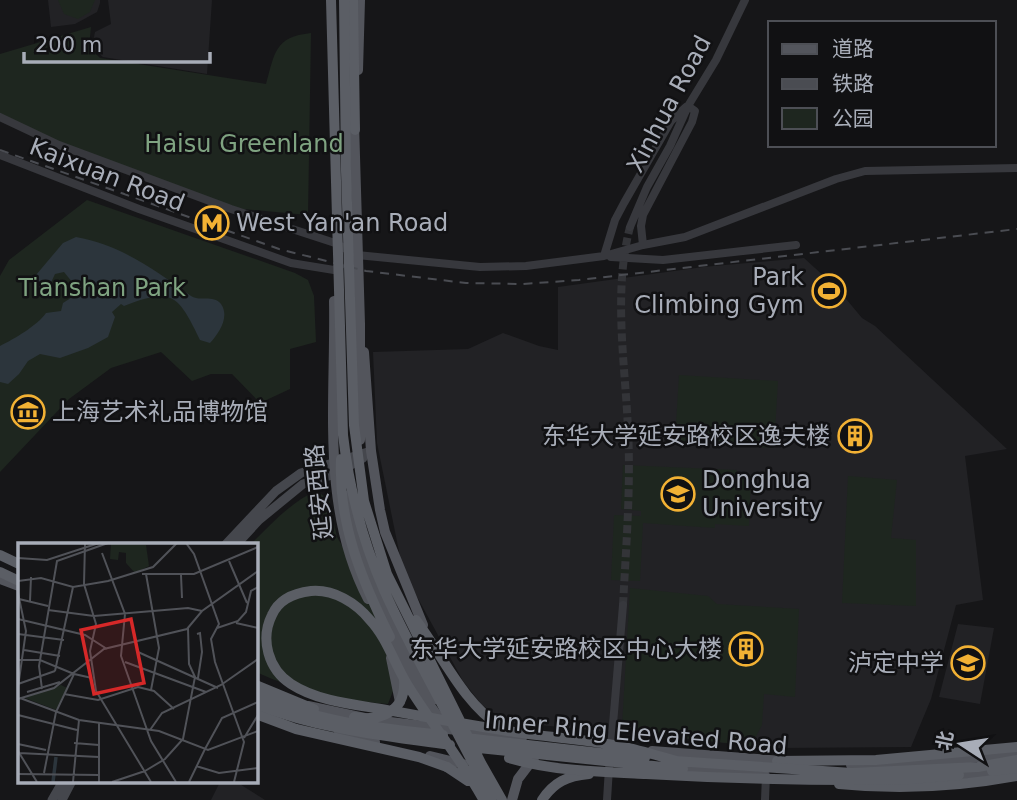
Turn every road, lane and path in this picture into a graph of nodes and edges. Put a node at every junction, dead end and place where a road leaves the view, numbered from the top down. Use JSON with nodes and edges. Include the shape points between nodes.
{"nodes":[{"id":1,"x":329,"y":0,"type":"edge"},
{"id":2,"x":346,"y":0,"type":"edge"},
{"id":3,"x":353,"y":0,"type":"edge"},
{"id":4,"x":360,"y":0,"type":"edge"},
{"id":5,"x":745,"y":0,"type":"edge"},
{"id":6,"x":688,"y":106,"type":"junction"},
{"id":7,"x":0,"y":117,"type":"edge"},
{"id":8,"x":355,"y":130,"type":"junction"},
{"id":9,"x":0,"y":155,"type":"edge"},
{"id":10,"x":356,"y":164,"type":"junction"},
{"id":11,"x":335,"y":165,"type":"junction"},
{"id":12,"x":1017,"y":168,"type":"edge"},
{"id":13,"x":630,"y":227,"type":"tunnel mouth"},
{"id":14,"x":335,"y":243,"type":"junction"},
{"id":15,"x":643,"y":245,"type":"junction"},
{"id":16,"x":796,"y":245,"type":"dead end"},
{"id":17,"x":357,"y":255,"type":"junction"},
{"id":18,"x":604,"y":256,"type":"junction"},
{"id":19,"x":334,"y":270,"type":"junction"},
{"id":20,"x":343,"y":435,"type":"junction"},
{"id":21,"x":364,"y":456,"type":"junction"},
{"id":22,"x":342,"y":463,"type":"junction"},
{"id":23,"x":335,"y":474,"type":"junction"},
{"id":24,"x":227,"y":543,"type":"edge"},
{"id":25,"x":238,"y":543,"type":"edge"},
{"id":26,"x":0,"y":553,"type":"edge"},
{"id":27,"x":18,"y":561,"type":"edge"},
{"id":28,"x":0,"y":572,"type":"edge"},
{"id":29,"x":402,"y":575,"type":"junction"},
{"id":30,"x":0,"y":579,"type":"edge"},
{"id":31,"x":371,"y":580,"type":"junction"},
{"id":32,"x":18,"y":583,"type":"edge"},
{"id":33,"x":18,"y":584,"type":"edge"},
{"id":34,"x":398,"y":598,"type":"junction"},
{"id":35,"x":371,"y":605,"type":"junction"},
{"id":36,"x":623,"y":605,"type":"tunnel mouth"},
{"id":37,"x":381,"y":624,"type":"junction"},
{"id":38,"x":416,"y":642,"type":"junction"},
{"id":39,"x":402,"y":653,"type":"junction"},
{"id":40,"x":433,"y":655,"type":"junction"},
{"id":41,"x":430,"y":671,"type":"junction"},
{"id":42,"x":257,"y":686,"type":"edge"},
{"id":43,"x":257,"y":686,"type":"edge"},
{"id":44,"x":257,"y":694,"type":"edge"},
{"id":45,"x":257,"y":704,"type":"edge"},
{"id":46,"x":257,"y":713,"type":"edge"},
{"id":47,"x":257,"y":713,"type":"edge"},
{"id":48,"x":364,"y":719,"type":"junction"},
{"id":49,"x":403,"y":724,"type":"junction"},
{"id":50,"x":318,"y":727,"type":"junction"},
{"id":51,"x":451,"y":730,"type":"junction"},
{"id":52,"x":506,"y":731,"type":"junction"},
{"id":53,"x":467,"y":732,"type":"junction"},
{"id":54,"x":1017,"y":747,"type":"edge"},
{"id":55,"x":461,"y":748,"type":"junction"},
{"id":56,"x":611,"y":748,"type":"junction"},
{"id":57,"x":478,"y":750,"type":"junction"},
{"id":58,"x":1017,"y":753,"type":"edge"},
{"id":59,"x":536,"y":757,"type":"junction"},
{"id":60,"x":1017,"y":760,"type":"edge"},
{"id":61,"x":610,"y":761,"type":"junction"},
{"id":62,"x":777,"y":761,"type":"junction"},
{"id":63,"x":680,"y":762,"type":"junction"},
{"id":64,"x":471,"y":767,"type":"junction"},
{"id":65,"x":1017,"y":769,"type":"edge"},
{"id":66,"x":602,"y":772,"type":"junction"},
{"id":67,"x":766,"y":774,"type":"junction"},
{"id":68,"x":1017,"y":776,"type":"edge"},
{"id":69,"x":855,"y":780,"type":"junction"},
{"id":70,"x":62,"y":782,"type":"edge"},
{"id":71,"x":71,"y":782,"type":"edge"},
{"id":72,"x":52,"y":800,"type":"edge"},
{"id":73,"x":62,"y":800,"type":"edge"},
{"id":74,"x":486,"y":800,"type":"edge"},
{"id":75,"x":502,"y":800,"type":"edge"},
{"id":76,"x":510,"y":800,"type":"edge"},
{"id":77,"x":542,"y":800,"type":"edge"},
{"id":78,"x":607,"y":800,"type":"edge"},
{"id":79,"x":765,"y":800,"type":"edge"}],
"edges":[{"from":1,"to":11,"type":"main road"},
{"from":1,"to":20,"type":"highway","bridge":true},
{"from":2,"to":8,"type":"main road"},
{"from":2,"to":34,"type":"highway","bridge":true,"via":[[354,425],[364,501]]},
{"from":3,"to":8,"type":"highway"},
{"from":4,"to":8,"type":"main road"},
{"from":5,"to":6,"type":"street","name":"Xinhua Road"},
{"from":6,"to":13,"type":"street","name":"Xinhua Road"},
{"from":6,"to":15,"type":"street","via":[[695,111],[692,122],[643,215]]},
{"from":6,"to":18,"type":"street","via":[[671,121],[615,219]]},
{"from":7,"to":14,"type":"street","name":"Kaixuan Road","via":[[59,145]]},
{"from":8,"to":10,"type":"main road"},
{"from":9,"to":19,"type":"street","name":"Kaixuan Road","via":[[291,263]]},
{"from":10,"to":11,"type":"main road"},
{"from":10,"to":17,"type":"main road"},
{"from":11,"to":14,"type":"main road"},
{"from":12,"to":15,"type":"street","name":"Kaixuan Road","via":[[865,171],[710,229]]},
{"from":14,"to":17,"type":"street","name":"Kaixuan Road"},
{"from":14,"to":19,"type":"main road"},
{"from":15,"to":18,"type":"street","name":"Kaixuan Road"},
{"from":16,"to":18,"type":"street","via":[[663,260]]},
{"from":17,"to":18,"type":"street","name":"Kaixuan Road","via":[[480,267],[526,267]]},
{"from":17,"to":19,"type":"street"},
{"from":17,"to":21,"type":"main road"},
{"from":19,"to":22,"type":"main road","name":"延安西路"},
{"from":20,"to":39,"type":"highway","bridge":true,"via":[[340,480],[347,528],[370,597]]},
{"from":20,"to":74,"type":"highway","bridge":true,"via":[[360,521],[384,589]]},
{"from":21,"to":22,"type":"main road"},
{"from":21,"to":29,"type":"main road"},
{"from":21,"to":34,"type":"main road","via":[[366,516]]},
{"from":22,"to":23,"type":"main road","name":"延安西路"},
{"from":22,"to":24,"type":"main road","via":[[301,473],[276,491]]},
{"from":22,"to":31,"type":"main road"},
{"from":23,"to":25,"type":"main road","via":[[303,484]]},
{"from":23,"to":35,"type":"main road","name":"延安西路","via":[[347,550]]},
{"from":26,"to":27,"type":"highway"},
{"from":28,"to":32,"type":"highway"},
{"from":29,"to":34,"type":"main road"},
{"from":29,"to":40,"type":"main road"},
{"from":30,"to":33,"type":"main road"},
{"from":31,"to":35,"type":"main road"},
{"from":31,"to":39,"type":"main road"},
{"from":34,"to":38,"type":"main road"},
{"from":34,"to":52,"type":"highway","bridge":true,"via":[[465,694]]},
{"from":34,"to":75,"type":"highway","bridge":true},
{"from":35,"to":37,"type":"main road","name":"延安西路"},
{"from":36,"to":56,"type":"street"},
{"from":37,"to":49,"type":"main road"},
{"from":37,"to":51,"type":"main road","name":"延安西路","via":[[426,700]]},
{"from":38,"to":39,"type":"main road"},
{"from":38,"to":40,"type":"main road"},
{"from":38,"to":41,"type":"main road"},
{"from":39,"to":48,"type":"highway","bridge":true,"via":[[405,688],[399,704],[380,718]]},
{"from":39,"to":51,"type":"main road"},
{"from":39,"to":66,"type":"highway","bridge":true,"via":[[412,682],[446,727],[480,747],[518,761]]},
{"from":40,"to":56,"type":"main road","via":[[451,681],[497,721],[584,736]]},
{"from":41,"to":51,"type":"main road"},
{"from":41,"to":53,"type":"main road"},
{"from":42,"to":49,"type":"main road","via":[[317,709]]},
{"from":43,"to":48,"type":"highway","bridge":true,"via":[[316,709]]},
{"from":44,"to":63,"type":"highway","name":"Inner Ring Elevated Road","bridge":true,"via":[[352,724]]},
{"from":45,"to":69,"type":"highway","name":"Inner Ring Elevated Road","bridge":true,"via":[[306,722],[348,730],[515,753]]},
{"from":46,"to":74,"type":"highway","bridge":true,"via":[[296,729],[435,762],[458,774]]},
{"from":47,"to":50,"type":"main road"},
{"from":48,"to":76,"type":"highway","bridge":true,"via":[[426,732],[461,747],[489,769]]},
{"from":49,"to":51,"type":"main road"},
{"from":50,"to":55,"type":"main road"},
{"from":50,"to":64,"type":"main road"},
{"from":51,"to":53,"type":"main road"},
{"from":51,"to":55,"type":"main road"},
{"from":52,"to":63,"type":"highway","bridge":true,"via":[[627,748]]},
{"from":52,"to":74,"type":"highway","bridge":true,"via":[[463,722],[432,718],[423,716],[413,715],[330,699],[294,687],[277,670],[267,648],[265,635],[274,610],[291,596],[323,591],[353,604],[370,619],[423,710],[429,719],[435,728]]},
{"from":53,"to":56,"type":"main road"},
{"from":53,"to":57,"type":"main road"},
{"from":54,"to":62,"type":"highway","via":[[876,760]]},
{"from":55,"to":57,"type":"main road"},
{"from":55,"to":64,"type":"main road"},
{"from":56,"to":61,"type":"street"},
{"from":56,"to":62,"type":"main road"},
{"from":57,"to":59,"type":"main road"},
{"from":57,"to":76,"type":"main road"},
{"from":58,"to":62,"type":"main road","via":[[881,766]]},
{"from":59,"to":61,"type":"main road"},
{"from":59,"to":76,"type":"main road","via":[[518,779]]},
{"from":60,"to":63,"type":"highway","name":"Inner Ring Elevated Road","bridge":true,"via":[[978,767],[852,773]]},
{"from":61,"to":67,"type":"main road"},
{"from":61,"to":78,"type":"street"},
{"from":64,"to":74,"type":"main road"},
{"from":65,"to":67,"type":"main road","via":[[927,778]]},
{"from":65,"to":69,"type":"highway","name":"Inner Ring Elevated Road","bridge":true},
{"from":66,"to":69,"type":"highway","bridge":true},
{"from":66,"to":77,"type":"highway","bridge":true,"via":[[565,778]]},
{"from":67,"to":68,"type":"highway","bridge":true,"via":[[912,787]]},
{"from":67,"to":79,"type":"street"},
{"from":70,"to":72,"type":"main road"},
{"from":71,"to":73,"type":"main road"}]}
